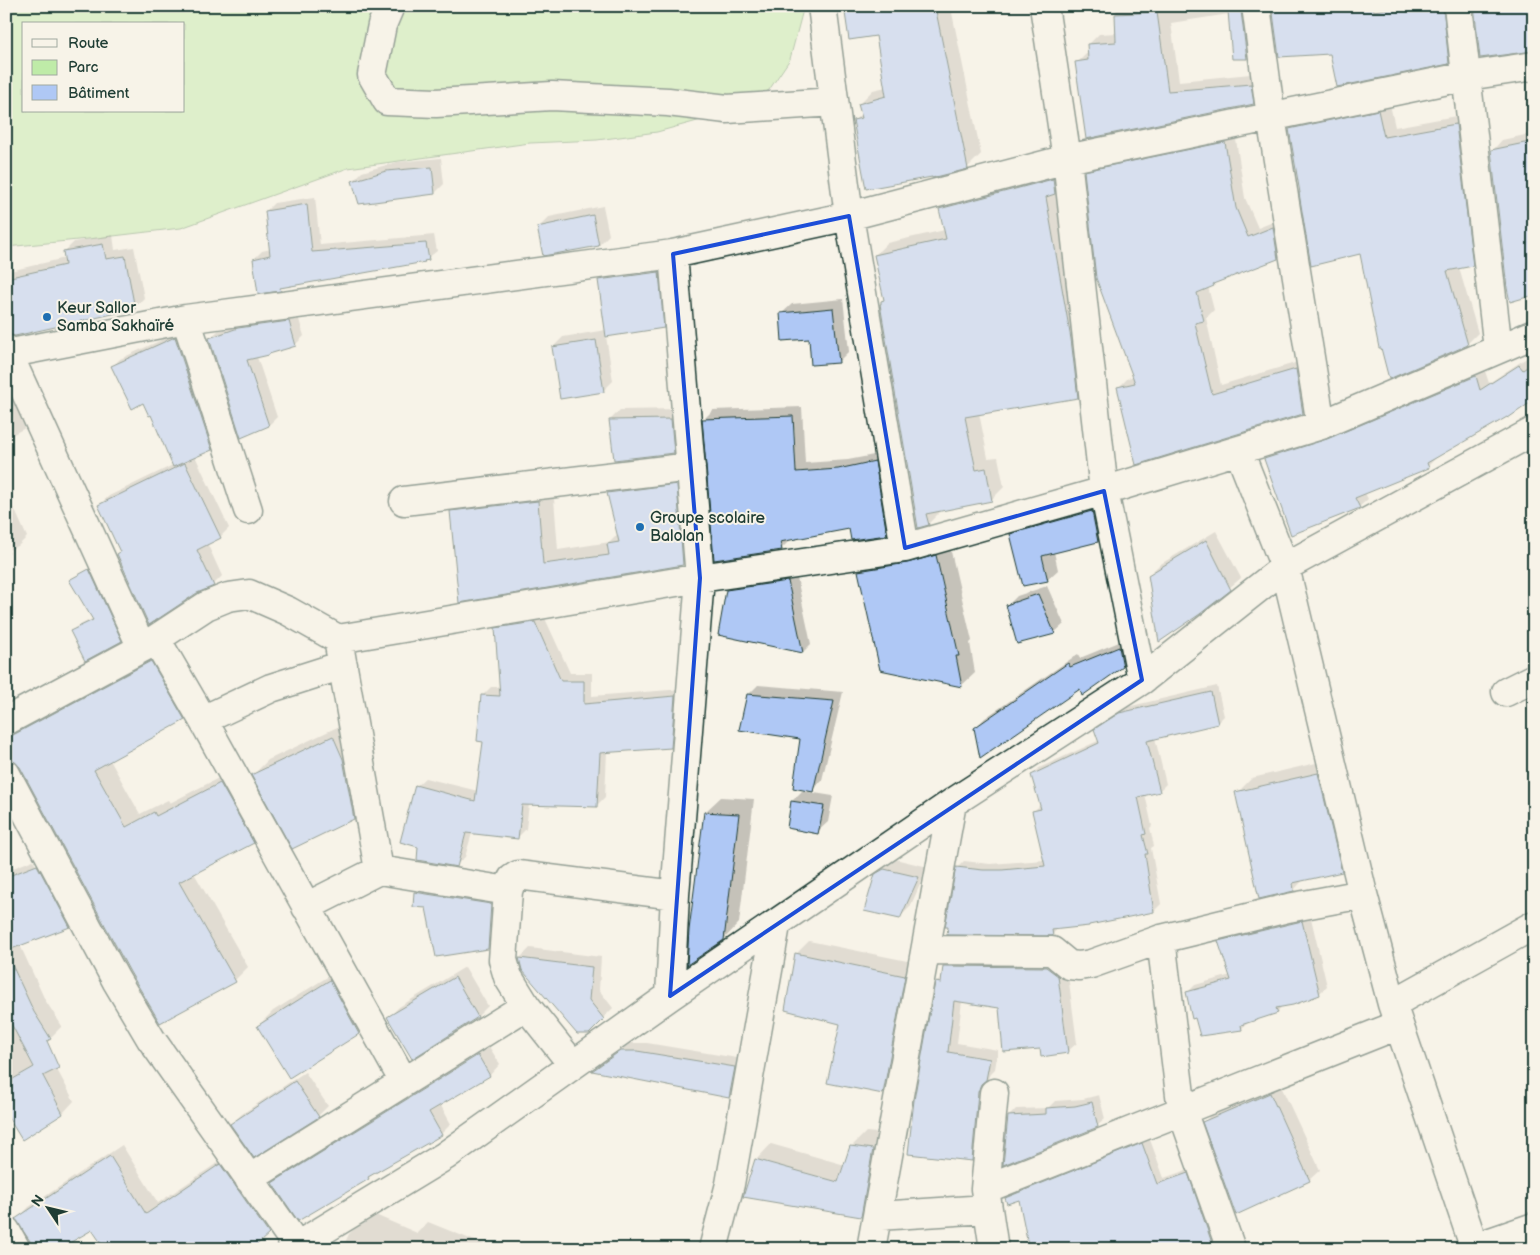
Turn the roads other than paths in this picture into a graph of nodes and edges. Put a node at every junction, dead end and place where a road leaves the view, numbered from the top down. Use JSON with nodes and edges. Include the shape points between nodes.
{"nodes":[{"id":1,"x":390,"y":6,"type":"edge"},
{"id":2,"x":822,"y":6,"type":"edge"},
{"id":3,"x":1044,"y":6,"type":"edge"},
{"id":4,"x":1256,"y":6,"type":"edge"},
{"id":5,"x":1458,"y":6,"type":"edge"},
{"id":6,"x":1534,"y":66,"type":"edge"},
{"id":7,"x":1467,"y":76,"type":"junction"},
{"id":8,"x":834,"y":102,"type":"junction"},
{"id":9,"x":1271,"y":117,"type":"junction"},
{"id":10,"x":1067,"y":159,"type":"junction"},
{"id":11,"x":849,"y":216,"type":"junction"},
{"id":12,"x":673,"y":254,"type":"junction"},
{"id":13,"x":186,"y":319,"type":"junction"},
{"id":14,"x":1534,"y":334,"type":"edge"},
{"id":15,"x":1498,"y":349,"type":"junction"},
{"id":16,"x":7,"y":352,"type":"edge"},
{"id":17,"x":1321,"y":424,"type":"junction"},
{"id":18,"x":1534,"y":431,"type":"edge"},
{"id":19,"x":1239,"y":451,"type":"junction"},
{"id":20,"x":691,"y":466,"type":"junction"},
{"id":21,"x":1104,"y":491,"type":"junction"},
{"id":22,"x":404,"y":501,"type":"dead end"},
{"id":23,"x":248,"y":510,"type":"dead end"},
{"id":24,"x":905,"y":548,"type":"junction"},
{"id":25,"x":1285,"y":567,"type":"junction"},
{"id":26,"x":700,"y":578,"type":"junction"},
{"id":27,"x":338,"y":639,"type":"junction"},
{"id":28,"x":149,"y":643,"type":"junction"},
{"id":29,"x":343,"y":665,"type":"junction"},
{"id":30,"x":1534,"y":678,"type":"edge"},
{"id":31,"x":1142,"y":680,"type":"junction"},
{"id":32,"x":1506,"y":692,"type":"dead end"},
{"id":33,"x":203,"y":720,"type":"junction"},
{"id":34,"x":6,"y":721,"type":"edge"},
{"id":35,"x":6,"y":774,"type":"edge"},
{"id":36,"x":952,"y":804,"type":"junction"},
{"id":37,"x":379,"y":870,"type":"junction"},
{"id":38,"x":508,"y":891,"type":"junction"},
{"id":39,"x":1363,"y":894,"type":"junction"},
{"id":40,"x":675,"y":895,"type":"junction"},
{"id":41,"x":306,"y":907,"type":"junction"},
{"id":42,"x":1534,"y":924,"type":"edge"},
{"id":43,"x":776,"y":925,"type":"junction"},
{"id":44,"x":1162,"y":939,"type":"junction"},
{"id":45,"x":926,"y":950,"type":"junction"},
{"id":46,"x":670,"y":996,"type":"junction"},
{"id":47,"x":526,"y":1006,"type":"junction"},
{"id":48,"x":1395,"y":1014,"type":"junction"},
{"id":49,"x":573,"y":1065,"type":"junction"},
{"id":50,"x":404,"y":1082,"type":"junction"},
{"id":51,"x":994,"y":1093,"type":"dead end"},
{"id":52,"x":1182,"y":1111,"type":"junction"},
{"id":53,"x":249,"y":1179,"type":"junction"},
{"id":54,"x":986,"y":1199,"type":"junction"},
{"id":55,"x":878,"y":1216,"type":"junction"},
{"id":56,"x":1534,"y":1227,"type":"edge"},
{"id":57,"x":6,"y":1231,"type":"edge"},
{"id":58,"x":295,"y":1247,"type":"edge"},
{"id":59,"x":1473,"y":1248,"type":"edge"},
{"id":60,"x":16,"y":1249,"type":"edge"},
{"id":61,"x":713,"y":1249,"type":"edge"},
{"id":62,"x":871,"y":1249,"type":"edge"},
{"id":63,"x":994,"y":1249,"type":"edge"},
{"id":64,"x":1231,"y":1249,"type":"edge"}],
"edges":[{"from":1,"to":8,"type":"street","via":[[382,26],[372,75],[387,101],[436,104],[552,96],[668,102],[727,109]]},
{"from":2,"to":8,"type":"street"},
{"from":3,"to":10,"type":"street"},
{"from":4,"to":9,"type":"street"},
{"from":5,"to":7,"type":"street"},
{"from":6,"to":7,"type":"street"},
{"from":7,"to":9,"type":"street"},
{"from":7,"to":15,"type":"street"},
{"from":8,"to":11,"type":"street"},
{"from":9,"to":10,"type":"street"},
{"from":9,"to":17,"type":"street"},
{"from":10,"to":11,"type":"street"},
{"from":10,"to":21,"type":"street"},
{"from":11,"to":12,"type":"street"},
{"from":11,"to":24,"type":"street"},
{"from":12,"to":13,"type":"street"},
{"from":12,"to":20,"type":"street"},
{"from":13,"to":16,"type":"street"},
{"from":13,"to":23,"type":"street"},
{"from":14,"to":15,"type":"street"},
{"from":15,"to":17,"type":"street"},
{"from":16,"to":28,"type":"street"},
{"from":17,"to":19,"type":"street"},
{"from":18,"to":25,"type":"street"},
{"from":19,"to":21,"type":"street"},
{"from":19,"to":25,"type":"street"},
{"from":20,"to":22,"type":"street"},
{"from":20,"to":26,"type":"street"},
{"from":21,"to":24,"type":"street"},
{"from":21,"to":31,"type":"street"},
{"from":24,"to":26,"type":"street"},
{"from":25,"to":31,"type":"street"},
{"from":25,"to":39,"type":"street"},
{"from":26,"to":27,"type":"street"},
{"from":26,"to":40,"type":"street"},
{"from":27,"to":28,"type":"street","via":[[288,610],[249,594],[228,597],[206,606]]},
{"from":27,"to":29,"type":"street"},
{"from":28,"to":33,"type":"street"},
{"from":28,"to":34,"type":"street"},
{"from":29,"to":33,"type":"street","via":[[271,688]]},
{"from":29,"to":37,"type":"street"},
{"from":30,"to":32,"type":"street"},
{"from":31,"to":36,"type":"street"},
{"from":33,"to":41,"type":"street"},
{"from":35,"to":53,"type":"street","via":[[151,1039]]},
{"from":36,"to":43,"type":"street"},
{"from":36,"to":45,"type":"street"},
{"from":37,"to":38,"type":"street"},
{"from":37,"to":41,"type":"street"},
{"from":38,"to":40,"type":"street","via":[[512,879],[518,875]]},
{"from":38,"to":47,"type":"street","via":[[503,960],[508,976]]},
{"from":39,"to":44,"type":"street","via":[[1288,908]]},
{"from":39,"to":48,"type":"street"},
{"from":40,"to":46,"type":"street"},
{"from":41,"to":50,"type":"street"},
{"from":42,"to":48,"type":"street"},
{"from":43,"to":46,"type":"street"},
{"from":43,"to":61,"type":"street","via":[[730,1184]]},
{"from":44,"to":45,"type":"street","via":[[1079,966],[1069,965],[1052,951]]},
{"from":44,"to":52,"type":"street"},
{"from":45,"to":55,"type":"street"},
{"from":46,"to":49,"type":"street"},
{"from":47,"to":49,"type":"street"},
{"from":47,"to":50,"type":"street"},
{"from":48,"to":52,"type":"street"},
{"from":48,"to":59,"type":"street"},
{"from":49,"to":58,"type":"street","via":[[445,1156]]},
{"from":50,"to":53,"type":"street"},
{"from":51,"to":54,"type":"street"},
{"from":52,"to":54,"type":"street"},
{"from":52,"to":64,"type":"street"},
{"from":53,"to":58,"type":"street"},
{"from":54,"to":55,"type":"street"},
{"from":54,"to":63,"type":"street"},
{"from":55,"to":62,"type":"street"},
{"from":56,"to":59,"type":"street"},
{"from":57,"to":60,"type":"street"}]}
